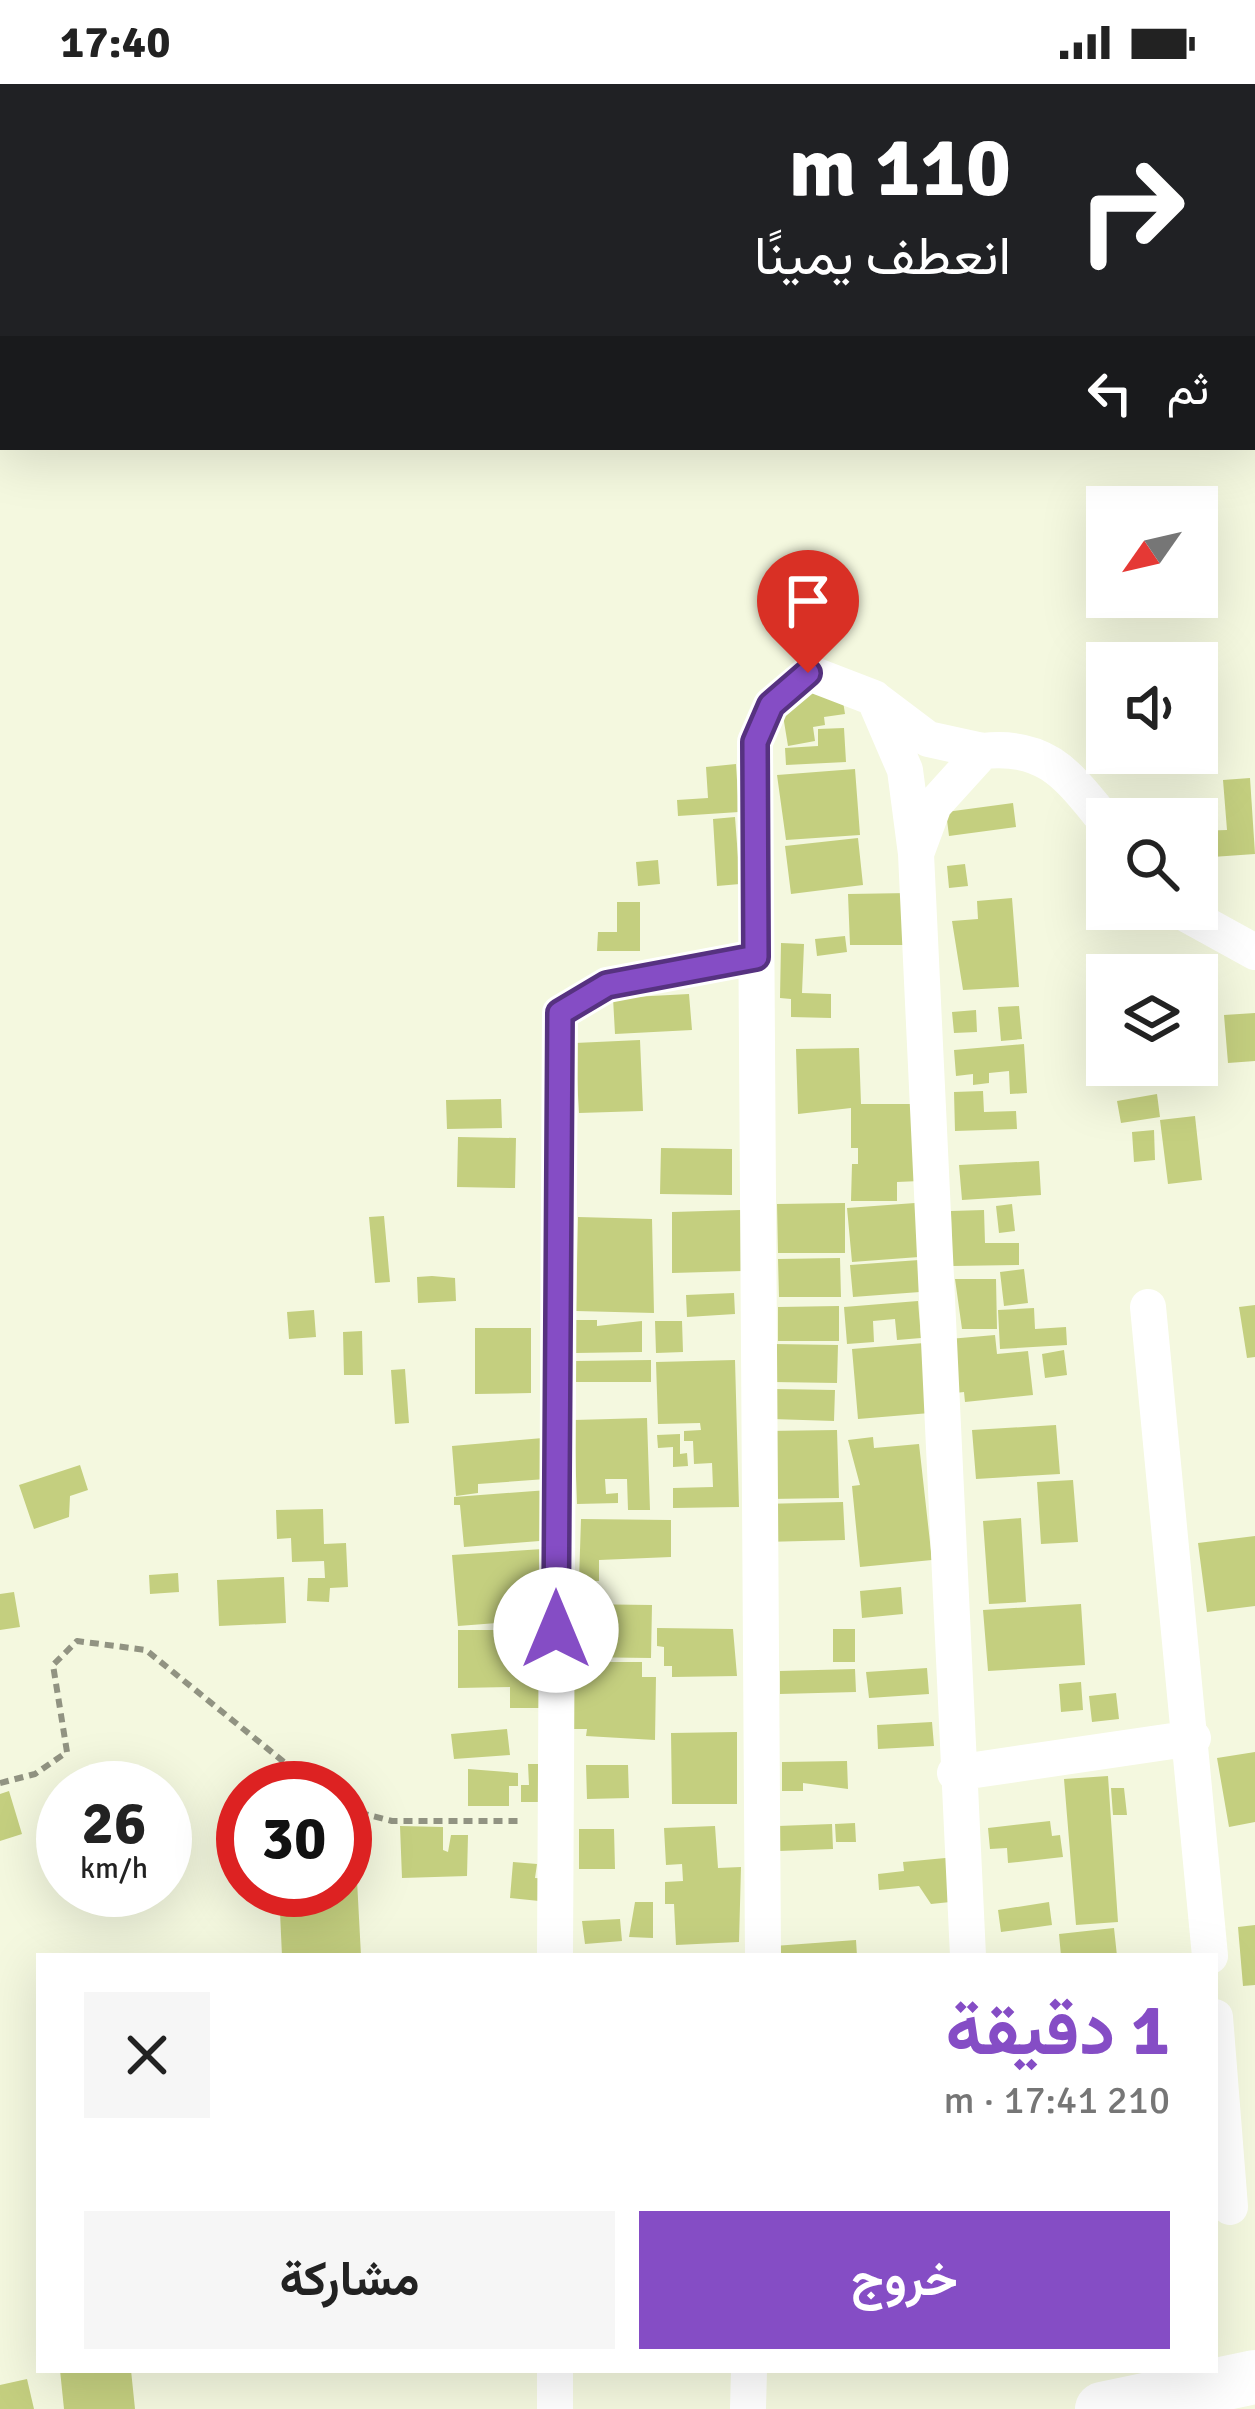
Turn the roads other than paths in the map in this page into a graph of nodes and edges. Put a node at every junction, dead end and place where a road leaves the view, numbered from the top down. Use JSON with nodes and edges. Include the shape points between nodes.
{"nodes":[{"id":1,"x":874,"y":698,"type":"junction"},
{"id":2,"x":983,"y":752,"type":"junction"},
{"id":3,"x":1086,"y":798,"type":"edge"},
{"id":4,"x":916,"y":854,"type":"junction"},
{"id":5,"x":1216,"y":930,"type":"edge"},
{"id":6,"x":1255,"y":952,"type":"edge"},
{"id":7,"x":756,"y":957,"type":"junction"},
{"id":8,"x":1148,"y":1306,"type":"dead end"},
{"id":9,"x":1193,"y":1738,"type":"junction"},
{"id":10,"x":956,"y":1773,"type":"junction"},
{"id":11,"x":555,"y":1953,"type":"edge"},
{"id":12,"x":763,"y":1953,"type":"edge"},
{"id":13,"x":968,"y":1953,"type":"edge"},
{"id":14,"x":1210,"y":1953,"type":"edge"},
{"id":15,"x":1218,"y":2055,"type":"edge"},
{"id":16,"x":1230,"y":2206,"type":"dead end"},
{"id":17,"x":555,"y":2373,"type":"edge"},
{"id":18,"x":749,"y":2373,"type":"edge"},
{"id":19,"x":1255,"y":2377,"type":"edge"},
{"id":20,"x":555,"y":2409,"type":"edge"},
{"id":21,"x":748,"y":2409,"type":"edge"},
{"id":22,"x":1102,"y":2409,"type":"edge"}],
"edges":[{"from":1,"to":2,"type":"street","via":[[928,739]]},
{"from":1,"to":4,"type":"street","via":[[905,770]]},
{"from":1,"to":7,"type":"street","via":[[808,673],[771,705],[755,742]]},
{"from":2,"to":3,"type":"street","via":[[1017,748],[1059,766]]},
{"from":2,"to":4,"type":"street","via":[[934,806]]},
{"from":4,"to":10,"type":"street"},
{"from":5,"to":6,"type":"street"},
{"from":7,"to":11,"type":"street","via":[[607,985],[560,1013]]},
{"from":7,"to":12,"type":"street"},
{"from":8,"to":9,"type":"street"},
{"from":9,"to":10,"type":"street"},
{"from":9,"to":14,"type":"street"},
{"from":10,"to":13,"type":"street"},
{"from":15,"to":16,"type":"street"},
{"from":17,"to":20,"type":"street"},
{"from":18,"to":21,"type":"street"},
{"from":19,"to":22,"type":"street"}]}
